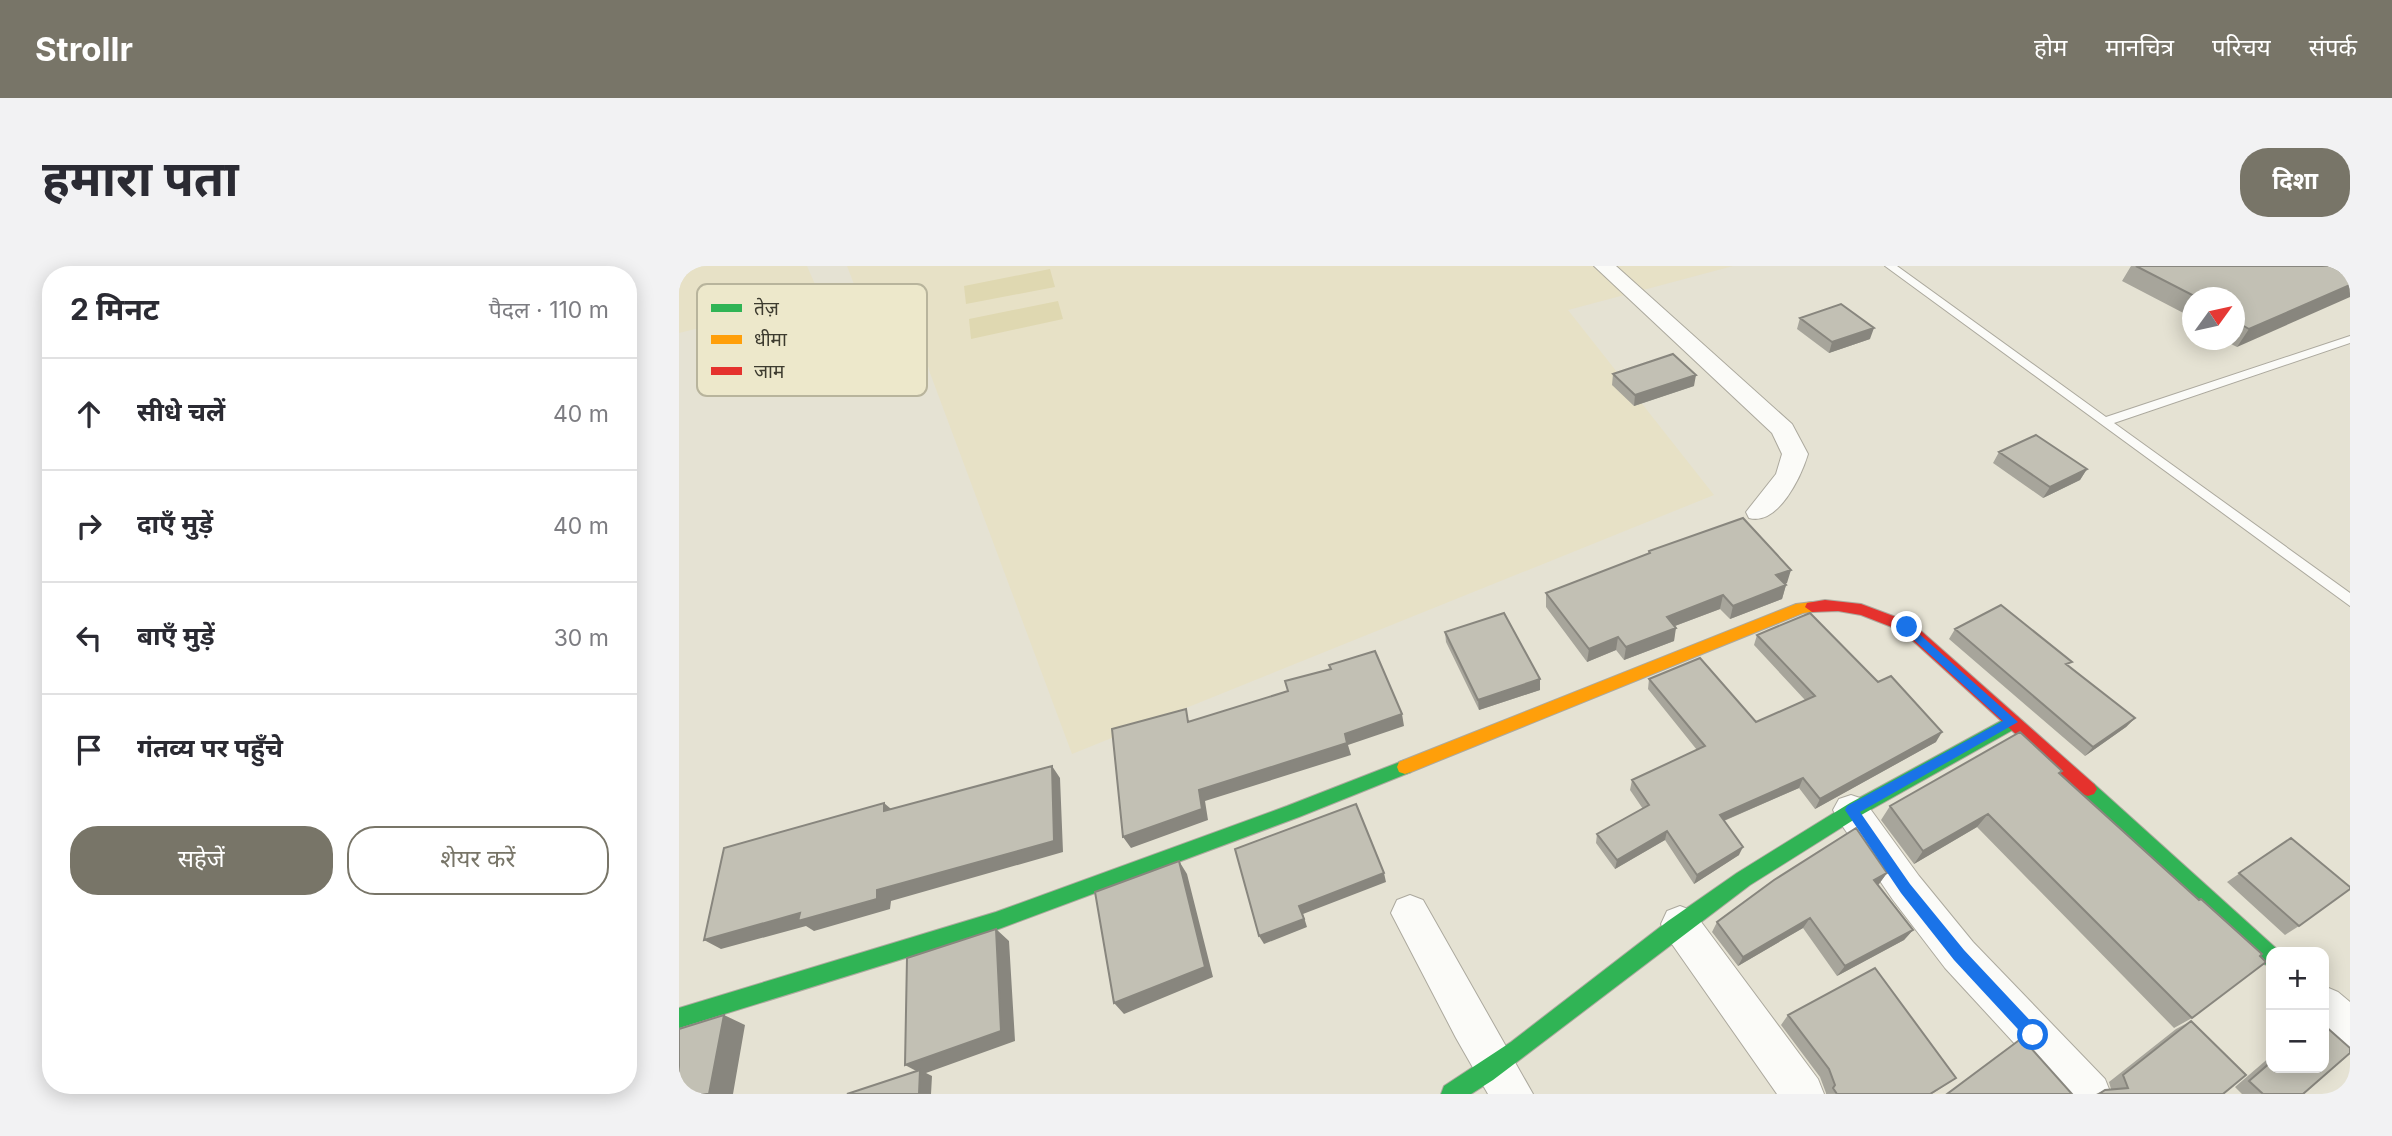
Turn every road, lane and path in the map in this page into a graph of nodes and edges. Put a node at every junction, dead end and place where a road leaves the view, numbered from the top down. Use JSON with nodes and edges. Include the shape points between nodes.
{"nodes":[{"id":1,"x":1604,"y":266,"type":"edge"},
{"id":2,"x":1891,"y":266,"type":"edge"},
{"id":3,"x":2350,"y":339,"type":"edge"},
{"id":4,"x":2104,"y":422,"type":"junction"},
{"id":5,"x":1759,"y":512,"type":"dead end"},
{"id":6,"x":2350,"y":601,"type":"edge"},
{"id":7,"x":2012,"y":722,"type":"junction"},
{"id":8,"x":1851,"y":810,"type":"junction"},
{"id":9,"x":1410,"y":913,"type":"dead end"},
{"id":10,"x":1680,"y":924,"type":"junction"},
{"id":11,"x":2266,"y":952,"type":"edge"},
{"id":12,"x":2328,"y":1010,"type":"edge"},
{"id":13,"x":679,"y":1018,"type":"edge"},
{"id":14,"x":2350,"y":1030,"type":"edge"},
{"id":15,"x":1504,"y":1081,"type":"edge"},
{"id":16,"x":1452,"y":1094,"type":"edge"},
{"id":17,"x":1803,"y":1094,"type":"edge"},
{"id":18,"x":2090,"y":1094,"type":"edge"}],
"edges":[{"from":1,"to":5,"type":"street","via":[[1783,429],[1795,454],[1788,476]]},
{"from":2,"to":4,"type":"lane"},
{"from":3,"to":4,"type":"lane"},
{"from":4,"to":6,"type":"lane"},
{"from":7,"to":8,"type":"street"},
{"from":7,"to":11,"type":"street"},
{"from":7,"to":13,"type":"street","via":[[1907,627],[1875,609],[1838,602],[1801,608],[1255,826],[996,920]]},
{"from":8,"to":10,"type":"street"},
{"from":8,"to":18,"type":"street","via":[[1959,955]]},
{"from":9,"to":15,"type":"street"},
{"from":10,"to":15,"type":"street"},
{"from":10,"to":17,"type":"street"},
{"from":12,"to":14,"type":"street"},
{"from":15,"to":16,"type":"street"}]}
